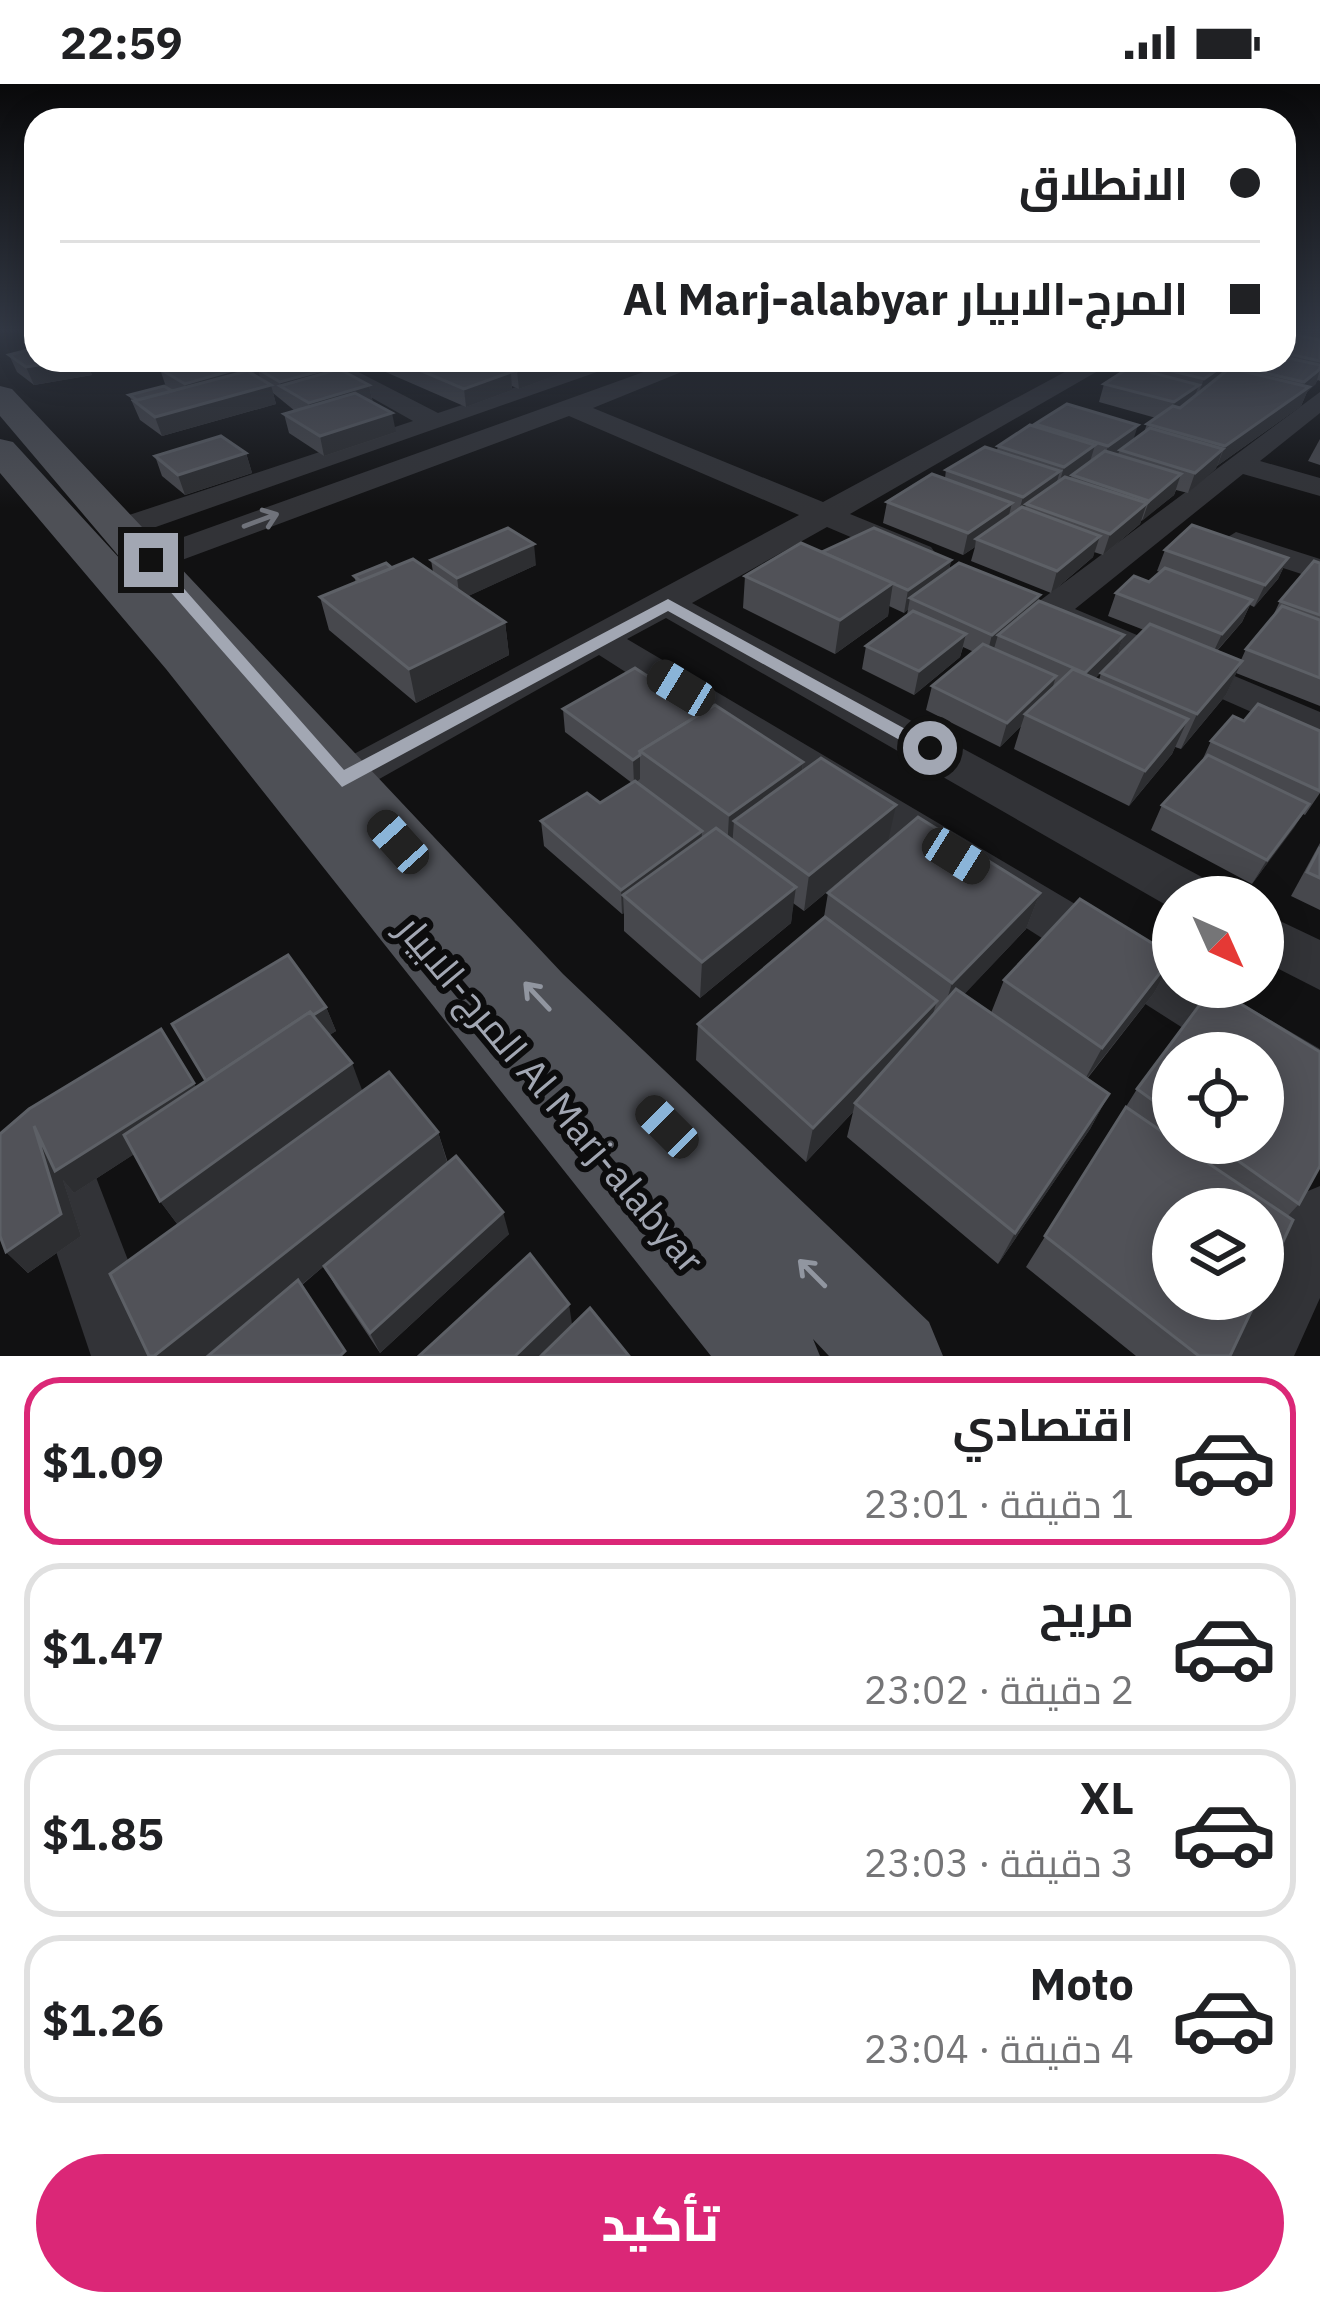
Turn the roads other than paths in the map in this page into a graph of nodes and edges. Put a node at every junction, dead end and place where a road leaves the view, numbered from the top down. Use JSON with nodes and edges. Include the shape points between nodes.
{"nodes":[{"id":1,"x":370,"y":388,"type":"edge"},
{"id":2,"x":538,"y":388,"type":"edge"},
{"id":3,"x":623,"y":388,"type":"edge"},
{"id":4,"x":1053,"y":388,"type":"edge"},
{"id":5,"x":0,"y":396,"type":"edge"},
{"id":6,"x":1317,"y":406,"type":"edge"},
{"id":7,"x":571,"y":408,"type":"junction"},
{"id":8,"x":437,"y":423,"type":"junction"},
{"id":9,"x":0,"y":451,"type":"edge"},
{"id":10,"x":346,"y":454,"type":"junction"},
{"id":11,"x":1238,"y":464,"type":"junction"},
{"id":12,"x":385,"y":475,"type":"junction"},
{"id":13,"x":1320,"y":488,"type":"edge"},
{"id":14,"x":825,"y":514,"type":"junction"},
{"id":15,"x":1167,"y":519,"type":"junction"},
{"id":16,"x":136,"y":544,"type":"junction"},
{"id":17,"x":948,"y":567,"type":"edge"},
{"id":18,"x":1320,"y":570,"type":"edge"},
{"id":19,"x":1010,"y":593,"type":"edge"},
{"id":20,"x":668,"y":604,"type":"junction"},
{"id":21,"x":1051,"y":610,"type":"junction"},
{"id":22,"x":603,"y":640,"type":"junction"},
{"id":23,"x":1320,"y":728,"type":"edge"},
{"id":24,"x":342,"y":780,"type":"junction"},
{"id":25,"x":1157,"y":876,"type":"edge"},
{"id":26,"x":1284,"y":947,"type":"edge"},
{"id":27,"x":1320,"y":967,"type":"edge"},
{"id":28,"x":1320,"y":1082,"type":"edge"},
{"id":29,"x":47,"y":1132,"type":"edge"},
{"id":30,"x":1320,"y":1220,"type":"edge"},
{"id":31,"x":128,"y":1356,"type":"edge"},
{"id":32,"x":772,"y":1356,"type":"edge"},
{"id":33,"x":895,"y":1356,"type":"edge"},
{"id":34,"x":1256,"y":1356,"type":"edge"}],
"edges":[{"from":1,"to":8,"type":"street"},
{"from":2,"to":8,"type":"street"},
{"from":3,"to":7,"type":"street"},
{"from":4,"to":14,"type":"street"},
{"from":5,"to":16,"type":"main road","name":"المرج-الابيار Al Marj-alabyar"},
{"from":6,"to":11,"type":"street"},
{"from":7,"to":12,"type":"street"},
{"from":7,"to":14,"type":"street"},
{"from":8,"to":10,"type":"street"},
{"from":9,"to":32,"type":"main road","name":"المرج-الابيار Al Marj-alabyar"},
{"from":10,"to":12,"type":"street"},
{"from":10,"to":16,"type":"street"},
{"from":11,"to":13,"type":"street"},
{"from":11,"to":15,"type":"street"},
{"from":16,"to":12,"type":"street","one_way":true},
{"from":14,"to":17,"type":"street"},
{"from":14,"to":20,"type":"street"},
{"from":15,"to":18,"type":"street"},
{"from":15,"to":21,"type":"street"},
{"from":16,"to":24,"type":"main road","name":"المرج-الابيار Al Marj-alabyar"},
{"from":19,"to":21,"type":"street"},
{"from":20,"to":22,"type":"street"},
{"from":20,"to":25,"type":"street"},
{"from":21,"to":23,"type":"street"},
{"from":22,"to":24,"type":"street"},
{"from":22,"to":28,"type":"street"},
{"from":33,"to":24,"type":"main road","name":"المرج-الابيار Al Marj-alabyar","one_way":true,"via":[[537,996]]},
{"from":26,"to":27,"type":"street"},
{"from":29,"to":31,"type":"street"},
{"from":30,"to":34,"type":"street"}]}
